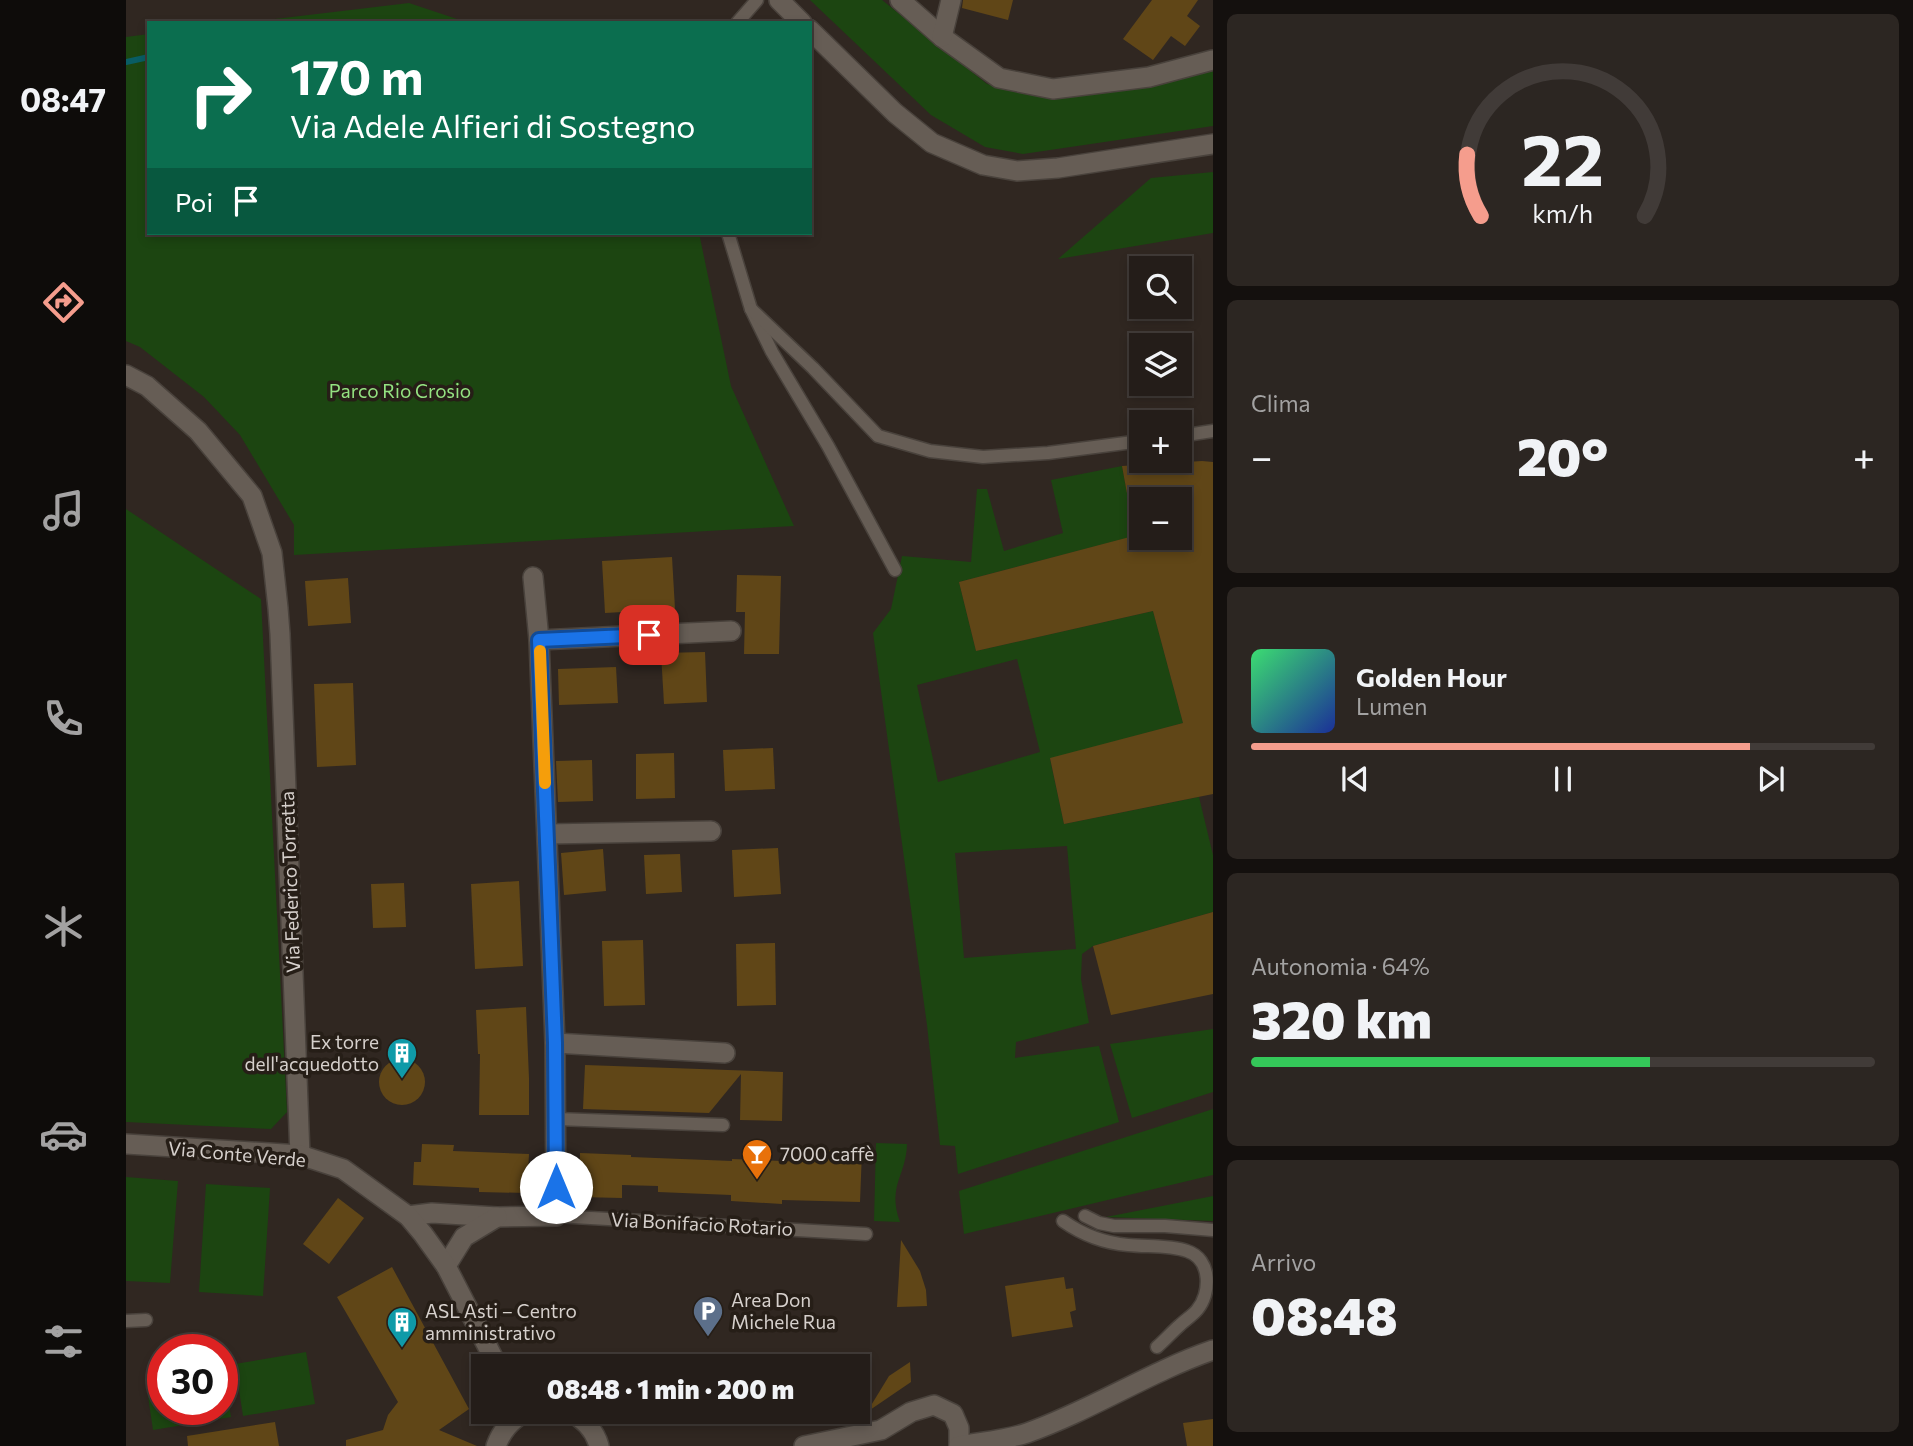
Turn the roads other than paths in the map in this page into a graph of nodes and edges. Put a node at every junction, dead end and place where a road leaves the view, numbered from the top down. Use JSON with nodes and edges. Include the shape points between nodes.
{"nodes":[{"id":1,"x":757,"y":0,"type":"edge"},
{"id":2,"x":779,"y":0,"type":"edge"},
{"id":3,"x":900,"y":0,"type":"edge"},
{"id":4,"x":951,"y":0,"type":"edge"},
{"id":5,"x":739,"y":21,"type":"edge"},
{"id":6,"x":800,"y":21,"type":"edge"},
{"id":7,"x":812,"y":32,"type":"edge"},
{"id":8,"x":942,"y":37,"type":"junction"},
{"id":9,"x":1213,"y":60,"type":"edge"},
{"id":10,"x":1213,"y":144,"type":"edge"},
{"id":11,"x":729,"y":235,"type":"edge"},
{"id":12,"x":751,"y":309,"type":"junction"},
{"id":13,"x":126,"y":375,"type":"edge"},
{"id":14,"x":1213,"y":431,"type":"edge"},
{"id":15,"x":1192,"y":434,"type":"edge"},
{"id":16,"x":1129,"y":443,"type":"edge"},
{"id":17,"x":895,"y":570,"type":"dead end"},
{"id":18,"x":533,"y":577,"type":"dead end"},
{"id":19,"x":731,"y":631,"type":"dead end"},
{"id":20,"x":539,"y":640,"type":"junction"},
{"id":21,"x":710,"y":831,"type":"dead end"},
{"id":22,"x":547,"y":834,"type":"junction"},
{"id":23,"x":555,"y":1043,"type":"junction"},
{"id":24,"x":725,"y":1053,"type":"dead end"},
{"id":25,"x":556,"y":1119,"type":"junction"},
{"id":26,"x":723,"y":1125,"type":"dead end"},
{"id":27,"x":126,"y":1144,"type":"edge"},
{"id":28,"x":300,"y":1156,"type":"junction"},
{"id":29,"x":408,"y":1216,"type":"junction"},
{"id":30,"x":556,"y":1216,"type":"junction"},
{"id":31,"x":1085,"y":1216,"type":"dead end"},
{"id":32,"x":497,"y":1217,"type":"junction"},
{"id":33,"x":1063,"y":1221,"type":"dead end"},
{"id":34,"x":1213,"y":1230,"type":"edge"},
{"id":35,"x":866,"y":1234,"type":"dead end"},
{"id":36,"x":446,"y":1266,"type":"junction"},
{"id":37,"x":146,"y":1320,"type":"dead end"},
{"id":38,"x":126,"y":1321,"type":"edge"},
{"id":39,"x":1157,"y":1348,"type":"dead end"},
{"id":40,"x":1213,"y":1350,"type":"edge"},
{"id":41,"x":491,"y":1354,"type":"edge"},
{"id":42,"x":508,"y":1424,"type":"edge"},
{"id":43,"x":587,"y":1424,"type":"edge"},
{"id":44,"x":601,"y":1444,"type":"edge"},
{"id":45,"x":496,"y":1446,"type":"edge"},
{"id":46,"x":804,"y":1446,"type":"edge"},
{"id":47,"x":959,"y":1446,"type":"edge"}],
"edges":[{"from":1,"to":5,"type":"lane"},
{"from":2,"to":6,"type":"street"},
{"from":3,"to":8,"type":"street"},
{"from":4,"to":8,"type":"street"},
{"from":7,"to":10,"type":"street","via":[[932,143],[983,166],[1017,171],[1058,168]]},
{"from":8,"to":9,"type":"street","via":[[999,78],[1053,89],[1149,77]]},
{"from":11,"to":12,"type":"lane"},
{"from":12,"to":16,"type":"lane","via":[[878,436],[930,451],[983,457]]},
{"from":12,"to":17,"type":"lane"},
{"from":13,"to":28,"type":"street","name":"Via Federico Torretta","via":[[147,386],[198,431],[252,496],[272,553]]},
{"from":14,"to":15,"type":"lane"},
{"from":18,"to":20,"type":"street"},
{"from":19,"to":20,"type":"street"},
{"from":20,"to":22,"type":"street"},
{"from":21,"to":22,"type":"street"},
{"from":22,"to":23,"type":"street"},
{"from":23,"to":24,"type":"street"},
{"from":23,"to":25,"type":"street"},
{"from":25,"to":26,"type":"lane"},
{"from":25,"to":30,"type":"street"},
{"from":27,"to":28,"type":"street","name":"Via Conte Verde"},
{"from":28,"to":29,"type":"street","name":"Via Conte Verde","via":[[343,1170]]},
{"from":29,"to":32,"type":"street","name":"Via Bonifacio Rotario"},
{"from":29,"to":36,"type":"street","name":"Via Conte Verde"},
{"from":30,"to":32,"type":"street","name":"Via Bonifacio Rotario"},
{"from":30,"to":35,"type":"lane","name":"Via Bonifacio Rotario"},
{"from":31,"to":34,"type":"lane","via":[[1114,1226]]},
{"from":32,"to":36,"type":"street","via":[[464,1237]]},
{"from":33,"to":39,"type":"lane","via":[[1093,1238],[1189,1251],[1199,1258],[1208,1288],[1198,1310]]},
{"from":36,"to":41,"type":"street","name":"Via Conte Verde"},
{"from":37,"to":38,"type":"lane"},
{"from":40,"to":47,"type":"street","via":[[1024,1434]]},
{"from":42,"to":45,"type":"street"},
{"from":43,"to":44,"type":"street"},
{"from":46,"to":47,"type":"street","via":[[881,1430],[934,1405],[953,1414]]}]}
